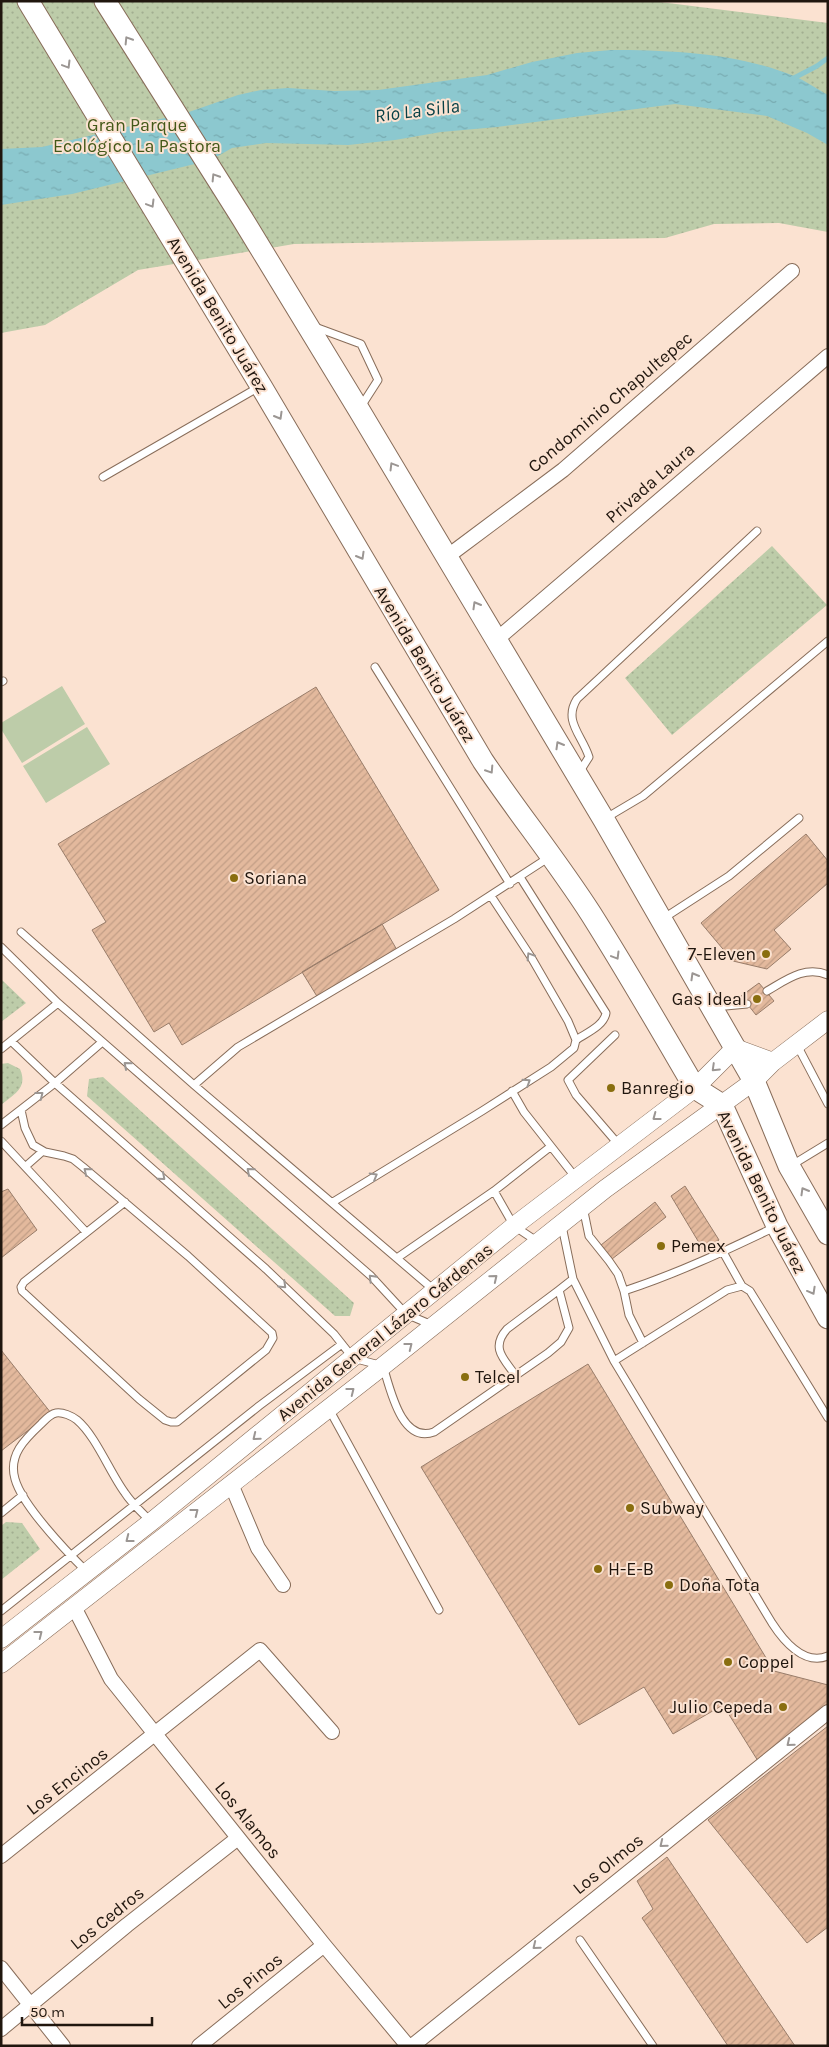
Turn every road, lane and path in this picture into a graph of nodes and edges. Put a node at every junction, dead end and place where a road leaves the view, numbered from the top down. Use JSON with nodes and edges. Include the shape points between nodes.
{"nodes":[{"id":1,"x":28,"y":1,"type":"edge"},
{"id":2,"x":105,"y":1,"type":"edge"},
{"id":3,"x":792,"y":271,"type":"dead end"},
{"id":4,"x":306,"y":324,"type":"junction"},
{"id":5,"x":828,"y":356,"type":"edge"},
{"id":6,"x":261,"y":386,"type":"junction"},
{"id":7,"x":359,"y":410,"type":"junction"},
{"id":8,"x":103,"y":477,"type":"dead end"},
{"id":9,"x":757,"y":531,"type":"dead end"},
{"id":10,"x":448,"y":556,"type":"junction"},
{"id":11,"x":496,"y":640,"type":"junction"},
{"id":12,"x":828,"y":641,"type":"edge"},
{"id":13,"x":375,"y":667,"type":"dead end"},
{"id":14,"x":572,"y":766,"type":"junction"},
{"id":15,"x":799,"y":818,"type":"dead end"},
{"id":16,"x":604,"y":820,"type":"junction"},
{"id":17,"x":551,"y":856,"type":"junction"},
{"id":18,"x":520,"y":877,"type":"junction"},
{"id":19,"x":510,"y":884,"type":"junction"},
{"id":20,"x":491,"y":896,"type":"junction"},
{"id":21,"x":661,"y":919,"type":"junction"},
{"id":22,"x":21,"y":932,"type":"dead end"},
{"id":23,"x":1,"y":947,"type":"edge"},
{"id":24,"x":828,"y":976,"type":"edge"},
{"id":25,"x":767,"y":992,"type":"dead end"},
{"id":26,"x":58,"y":1003,"type":"junction"},
{"id":27,"x":747,"y":1004,"type":"dead end"},
{"id":28,"x":712,"y":1008,"type":"junction"},
{"id":29,"x":828,"y":1020,"type":"edge"},
{"id":30,"x":615,"y":1035,"type":"dead end"},
{"id":31,"x":576,"y":1040,"type":"junction"},
{"id":32,"x":11,"y":1041,"type":"junction"},
{"id":33,"x":101,"y":1043,"type":"junction"},
{"id":34,"x":796,"y":1045,"type":"junction"},
{"id":35,"x":735,"y":1048,"type":"junction"},
{"id":36,"x":1,"y":1049,"type":"edge"},
{"id":37,"x":773,"y":1062,"type":"junction"},
{"id":38,"x":754,"y":1081,"type":"junction"},
{"id":39,"x":55,"y":1083,"type":"junction"},
{"id":40,"x":194,"y":1085,"type":"junction"},
{"id":41,"x":695,"y":1088,"type":"junction"},
{"id":42,"x":512,"y":1092,"type":"junction"},
{"id":43,"x":828,"y":1104,"type":"edge"},
{"id":44,"x":722,"y":1106,"type":"junction"},
{"id":45,"x":21,"y":1110,"type":"junction"},
{"id":46,"x":1,"y":1125,"type":"edge"},
{"id":47,"x":1,"y":1141,"type":"edge"},
{"id":48,"x":828,"y":1143,"type":"edge"},
{"id":49,"x":619,"y":1146,"type":"junction"},
{"id":50,"x":550,"y":1147,"type":"junction"},
{"id":51,"x":43,"y":1151,"type":"junction"},
{"id":52,"x":26,"y":1166,"type":"junction"},
{"id":53,"x":789,"y":1166,"type":"junction"},
{"id":54,"x":576,"y":1178,"type":"junction"},
{"id":55,"x":494,"y":1191,"type":"junction"},
{"id":56,"x":125,"y":1202,"type":"junction"},
{"id":57,"x":333,"y":1202,"type":"junction"},
{"id":58,"x":583,"y":1207,"type":"junction"},
{"id":59,"x":562,"y":1223,"type":"junction"},
{"id":60,"x":825,"y":1224,"type":"edge"},
{"id":61,"x":514,"y":1226,"type":"junction"},
{"id":62,"x":776,"y":1226,"type":"junction"},
{"id":63,"x":86,"y":1232,"type":"junction"},
{"id":64,"x":538,"y":1242,"type":"junction"},
{"id":65,"x":723,"y":1252,"type":"junction"},
{"id":66,"x":397,"y":1258,"type":"junction"},
{"id":67,"x":572,"y":1279,"type":"junction"},
{"id":68,"x":742,"y":1286,"type":"junction"},
{"id":69,"x":434,"y":1290,"type":"junction"},
{"id":70,"x":559,"y":1290,"type":"junction"},
{"id":71,"x":624,"y":1291,"type":"junction"},
{"id":72,"x":406,"y":1314,"type":"junction"},
{"id":73,"x":828,"y":1318,"type":"edge"},
{"id":74,"x":435,"y":1326,"type":"junction"},
{"id":75,"x":643,"y":1343,"type":"junction"},
{"id":76,"x":348,"y":1351,"type":"junction"},
{"id":77,"x":614,"y":1361,"type":"junction"},
{"id":78,"x":383,"y":1366,"type":"junction"},
{"id":79,"x":516,"y":1376,"type":"junction"},
{"id":80,"x":318,"y":1387,"type":"junction"},
{"id":81,"x":328,"y":1408,"type":"junction"},
{"id":82,"x":828,"y":1418,"type":"edge"},
{"id":83,"x":275,"y":1450,"type":"junction"},
{"id":84,"x":232,"y":1484,"type":"junction"},
{"id":85,"x":23,"y":1495,"type":"junction"},
{"id":86,"x":134,"y":1504,"type":"junction"},
{"id":87,"x":1,"y":1512,"type":"edge"},
{"id":88,"x":151,"y":1522,"type":"junction"},
{"id":89,"x":70,"y":1555,"type":"junction"},
{"id":90,"x":87,"y":1572,"type":"junction"},
{"id":91,"x":283,"y":1585,"type":"dead end"},
{"id":92,"x":74,"y":1607,"type":"junction"},
{"id":93,"x":439,"y":1610,"type":"dead end"},
{"id":94,"x":1,"y":1611,"type":"edge"},
{"id":95,"x":1,"y":1639,"type":"edge"},
{"id":96,"x":828,"y":1656,"type":"edge"},
{"id":97,"x":1,"y":1664,"type":"edge"},
{"id":98,"x":828,"y":1712,"type":"edge"},
{"id":99,"x":332,"y":1732,"type":"dead end"},
{"id":100,"x":155,"y":1734,"type":"junction"},
{"id":101,"x":238,"y":1838,"type":"junction"},
{"id":102,"x":1,"y":1856,"type":"edge"},
{"id":103,"x":580,"y":1940,"type":"dead end"},
{"id":104,"x":324,"y":1945,"type":"junction"},
{"id":105,"x":1,"y":1968,"type":"edge"},
{"id":106,"x":32,"y":2005,"type":"junction"},
{"id":107,"x":1,"y":2029,"type":"edge"},
{"id":108,"x":64,"y":2046,"type":"edge"},
{"id":109,"x":199,"y":2046,"type":"edge"},
{"id":110,"x":410,"y":2046,"type":"edge"},
{"id":111,"x":653,"y":2046,"type":"edge"}],
"edges":[{"from":1,"to":6,"type":"main road","name":"Avenida Benito Juárez","one_way":true},
{"from":4,"to":2,"type":"main road","name":"Avenida Benito Juárez","one_way":true},
{"from":3,"to":10,"type":"street","name":"Condominio Chapultepec","via":[[563,470]]},
{"from":4,"to":7,"type":"main road","name":"Avenida Benito Juárez"},
{"from":4,"to":7,"type":"lane","via":[[360,344],[378,380]]},
{"from":5,"to":11,"type":"street","name":"Privada Laura"},
{"from":6,"to":8,"type":"lane"},
{"from":6,"to":17,"type":"main road","name":"Avenida Benito Juárez","one_way":true,"via":[[483,761]]},
{"from":10,"to":7,"type":"main road","name":"Avenida Benito Juárez","one_way":true},
{"from":9,"to":14,"type":"lane","via":[[577,699],[571,719],[589,757],[582,768]]},
{"from":11,"to":10,"type":"main road","name":"Avenida Benito Juárez","one_way":true},
{"from":14,"to":11,"type":"main road","name":"Avenida Benito Juárez","one_way":true},
{"from":12,"to":16,"type":"lane","via":[[643,796]]},
{"from":13,"to":19,"type":"lane"},
{"from":14,"to":16,"type":"main road","name":"Avenida Benito Juárez"},
{"from":15,"to":21,"type":"lane","via":[[729,876]]},
{"from":16,"to":21,"type":"main road","name":"Avenida Benito Juárez"},
{"from":17,"to":18,"type":"lane"},
{"from":17,"to":41,"type":"main road","name":"Avenida Benito Juárez","one_way":true,"via":[[591,914]]},
{"from":18,"to":19,"type":"lane"},
{"from":18,"to":31,"type":"lane","via":[[606,1013],[605,1019]]},
{"from":19,"to":20,"type":"lane"},
{"from":31,"to":20,"type":"lane","one_way":true,"via":[[531,957]]},
{"from":20,"to":40,"type":"lane","via":[[245,1043]]},
{"from":28,"to":21,"type":"main road","name":"Avenida Benito Juárez","one_way":true},
{"from":22,"to":40,"type":"lane"},
{"from":23,"to":26,"type":"lane"},
{"from":24,"to":25,"type":"lane","via":[[808,971]]},
{"from":26,"to":32,"type":"lane"},
{"from":26,"to":33,"type":"lane"},
{"from":27,"to":28,"type":"lane"},
{"from":28,"to":35,"type":"main road","name":"Avenida Benito Juárez"},
{"from":29,"to":34,"type":"street","name":"Avenida General Lázaro Cárdenas"},
{"from":30,"to":49,"type":"lane","via":[[568,1080],[576,1095]]},
{"from":42,"to":31,"type":"lane","one_way":true,"via":[[567,1055]]},
{"from":32,"to":36,"type":"lane"},
{"from":32,"to":39,"type":"lane"},
{"from":33,"to":39,"type":"lane"},
{"from":72,"to":33,"type":"lane","one_way":true,"via":[[371,1276]]},
{"from":34,"to":37,"type":"street","name":"Avenida General Lázaro Cárdenas"},
{"from":34,"to":43,"type":"lane"},
{"from":35,"to":37,"type":"street"},
{"from":35,"to":38,"type":"main road","name":"Avenida Benito Juárez"},
{"from":35,"to":41,"type":"street","name":"Avenida General Lázaro Cárdenas","one_way":true},
{"from":37,"to":38,"type":"street","name":"Avenida General Lázaro Cárdenas"},
{"from":38,"to":44,"type":"street","name":"Avenida General Lázaro Cárdenas"},
{"from":38,"to":53,"type":"main road","name":"Avenida Benito Juárez"},
{"from":45,"to":39,"type":"lane","one_way":true},
{"from":39,"to":76,"type":"lane","one_way":true,"via":[[266,1268]]},
{"from":40,"to":57,"type":"lane"},
{"from":41,"to":44,"type":"main road","name":"Avenida Benito Juárez"},
{"from":41,"to":49,"type":"street","name":"Avenida General Lázaro Cárdenas","one_way":true},
{"from":42,"to":50,"type":"lane"},
{"from":57,"to":42,"type":"lane","one_way":true},
{"from":44,"to":58,"type":"street","name":"Avenida General Lázaro Cárdenas"},
{"from":44,"to":62,"type":"main road","name":"Avenida Benito Juárez"},
{"from":45,"to":46,"type":"lane"},
{"from":45,"to":51,"type":"lane","via":[[30,1140]]},
{"from":47,"to":52,"type":"lane"},
{"from":48,"to":53,"type":"lane"},
{"from":49,"to":54,"type":"street","name":"Avenida General Lázaro Cárdenas"},
{"from":50,"to":54,"type":"lane"},
{"from":50,"to":55,"type":"lane"},
{"from":51,"to":52,"type":"lane"},
{"from":56,"to":51,"type":"lane","one_way":true,"via":[[73,1159]]},
{"from":52,"to":63,"type":"lane"},
{"from":60,"to":53,"type":"main road","name":"Avenida Benito Juárez","one_way":true},
{"from":54,"to":61,"type":"street","name":"Avenida General Lázaro Cárdenas"},
{"from":55,"to":61,"type":"lane"},
{"from":55,"to":66,"type":"lane"},
{"from":56,"to":63,"type":"lane"},
{"from":56,"to":63,"type":"lane","via":[[266,1326],[274,1338],[266,1350],[177,1422],[165,1420],[139,1399],[22,1291],[24,1282]]},
{"from":57,"to":66,"type":"lane"},
{"from":58,"to":59,"type":"street","name":"Avenida General Lázaro Cárdenas"},
{"from":58,"to":71,"type":"lane","via":[[589,1236],[618,1274]]},
{"from":59,"to":64,"type":"street","name":"Avenida General Lázaro Cárdenas"},
{"from":59,"to":67,"type":"lane"},
{"from":61,"to":64,"type":"lane"},
{"from":61,"to":69,"type":"street","name":"Avenida General Lázaro Cárdenas"},
{"from":62,"to":65,"type":"lane"},
{"from":62,"to":73,"type":"main road","name":"Avenida Benito Juárez","one_way":true},
{"from":74,"to":64,"type":"street","name":"Avenida General Lázaro Cárdenas","one_way":true},
{"from":65,"to":68,"type":"lane"},
{"from":65,"to":71,"type":"lane"},
{"from":66,"to":69,"type":"lane"},
{"from":67,"to":70,"type":"lane"},
{"from":67,"to":77,"type":"lane"},
{"from":68,"to":75,"type":"lane","via":[[727,1290]]},
{"from":68,"to":82,"type":"lane","via":[[750,1291]]},
{"from":69,"to":72,"type":"street","name":"Avenida General Lázaro Cárdenas"},
{"from":70,"to":79,"type":"lane","via":[[568,1322],[567,1335]]},
{"from":70,"to":79,"type":"lane","via":[[500,1337],[502,1358]]},
{"from":71,"to":75,"type":"lane","via":[[628,1315]]},
{"from":72,"to":74,"type":"lane"},
{"from":72,"to":76,"type":"street","name":"Avenida General Lázaro Cárdenas"},
{"from":78,"to":74,"type":"street","name":"Avenida General Lázaro Cárdenas","one_way":true},
{"from":75,"to":77,"type":"lane"},
{"from":76,"to":78,"type":"lane"},
{"from":76,"to":80,"type":"street","name":"Avenida General Lázaro Cárdenas"},
{"from":76,"to":86,"type":"lane","via":[[259,1406]]},
{"from":77,"to":96,"type":"lane","via":[[782,1639],[812,1658]]},
{"from":78,"to":79,"type":"lane","via":[[396,1409],[411,1428],[422,1434],[434,1432]]},
{"from":81,"to":78,"type":"street","name":"Avenida General Lázaro Cárdenas","one_way":true},
{"from":80,"to":83,"type":"street","via":[[268,1444],[264,1458]]},
{"from":80,"to":88,"type":"street","name":"Avenida General Lázaro Cárdenas","one_way":true},
{"from":81,"to":83,"type":"street","name":"Avenida General Lázaro Cárdenas"},
{"from":81,"to":93,"type":"lane"},
{"from":83,"to":84,"type":"street","name":"Avenida General Lázaro Cárdenas"},
{"from":84,"to":91,"type":"street","via":[[258,1548]]},
{"from":92,"to":84,"type":"street","name":"Avenida General Lázaro Cárdenas","one_way":true},
{"from":85,"to":86,"type":"lane","via":[[14,1473],[15,1455],[28,1435],[56,1413],[77,1419],[86,1429]]},
{"from":85,"to":87,"type":"lane"},
{"from":85,"to":89,"type":"lane"},
{"from":86,"to":88,"type":"lane"},
{"from":86,"to":89,"type":"lane"},
{"from":88,"to":90,"type":"street","name":"Avenida General Lázaro Cárdenas","one_way":true},
{"from":89,"to":90,"type":"lane"},
{"from":89,"to":94,"type":"lane"},
{"from":90,"to":95,"type":"street","name":"Avenida General Lázaro Cárdenas"},
{"from":97,"to":92,"type":"street","name":"Avenida General Lázaro Cárdenas","one_way":true},
{"from":92,"to":100,"type":"street","name":"Los Alamos","via":[[111,1679]]},
{"from":98,"to":110,"type":"street","name":"Los Olmos","one_way":true},
{"from":99,"to":100,"type":"street","name":"Los Encinos","via":[[260,1650]]},
{"from":100,"to":101,"type":"street","name":"Los Alamos"},
{"from":100,"to":102,"type":"street","name":"Los Encinos"},
{"from":101,"to":104,"type":"street","name":"Los Alamos"},
{"from":101,"to":106,"type":"street","name":"Los Cedros"},
{"from":103,"to":111,"type":"lane"},
{"from":104,"to":109,"type":"street","name":"Los Pinos"},
{"from":104,"to":110,"type":"street","name":"Los Alamos"},
{"from":105,"to":106,"type":"street"},
{"from":106,"to":107,"type":"street","name":"Los Cedros"},
{"from":106,"to":108,"type":"street"}]}
